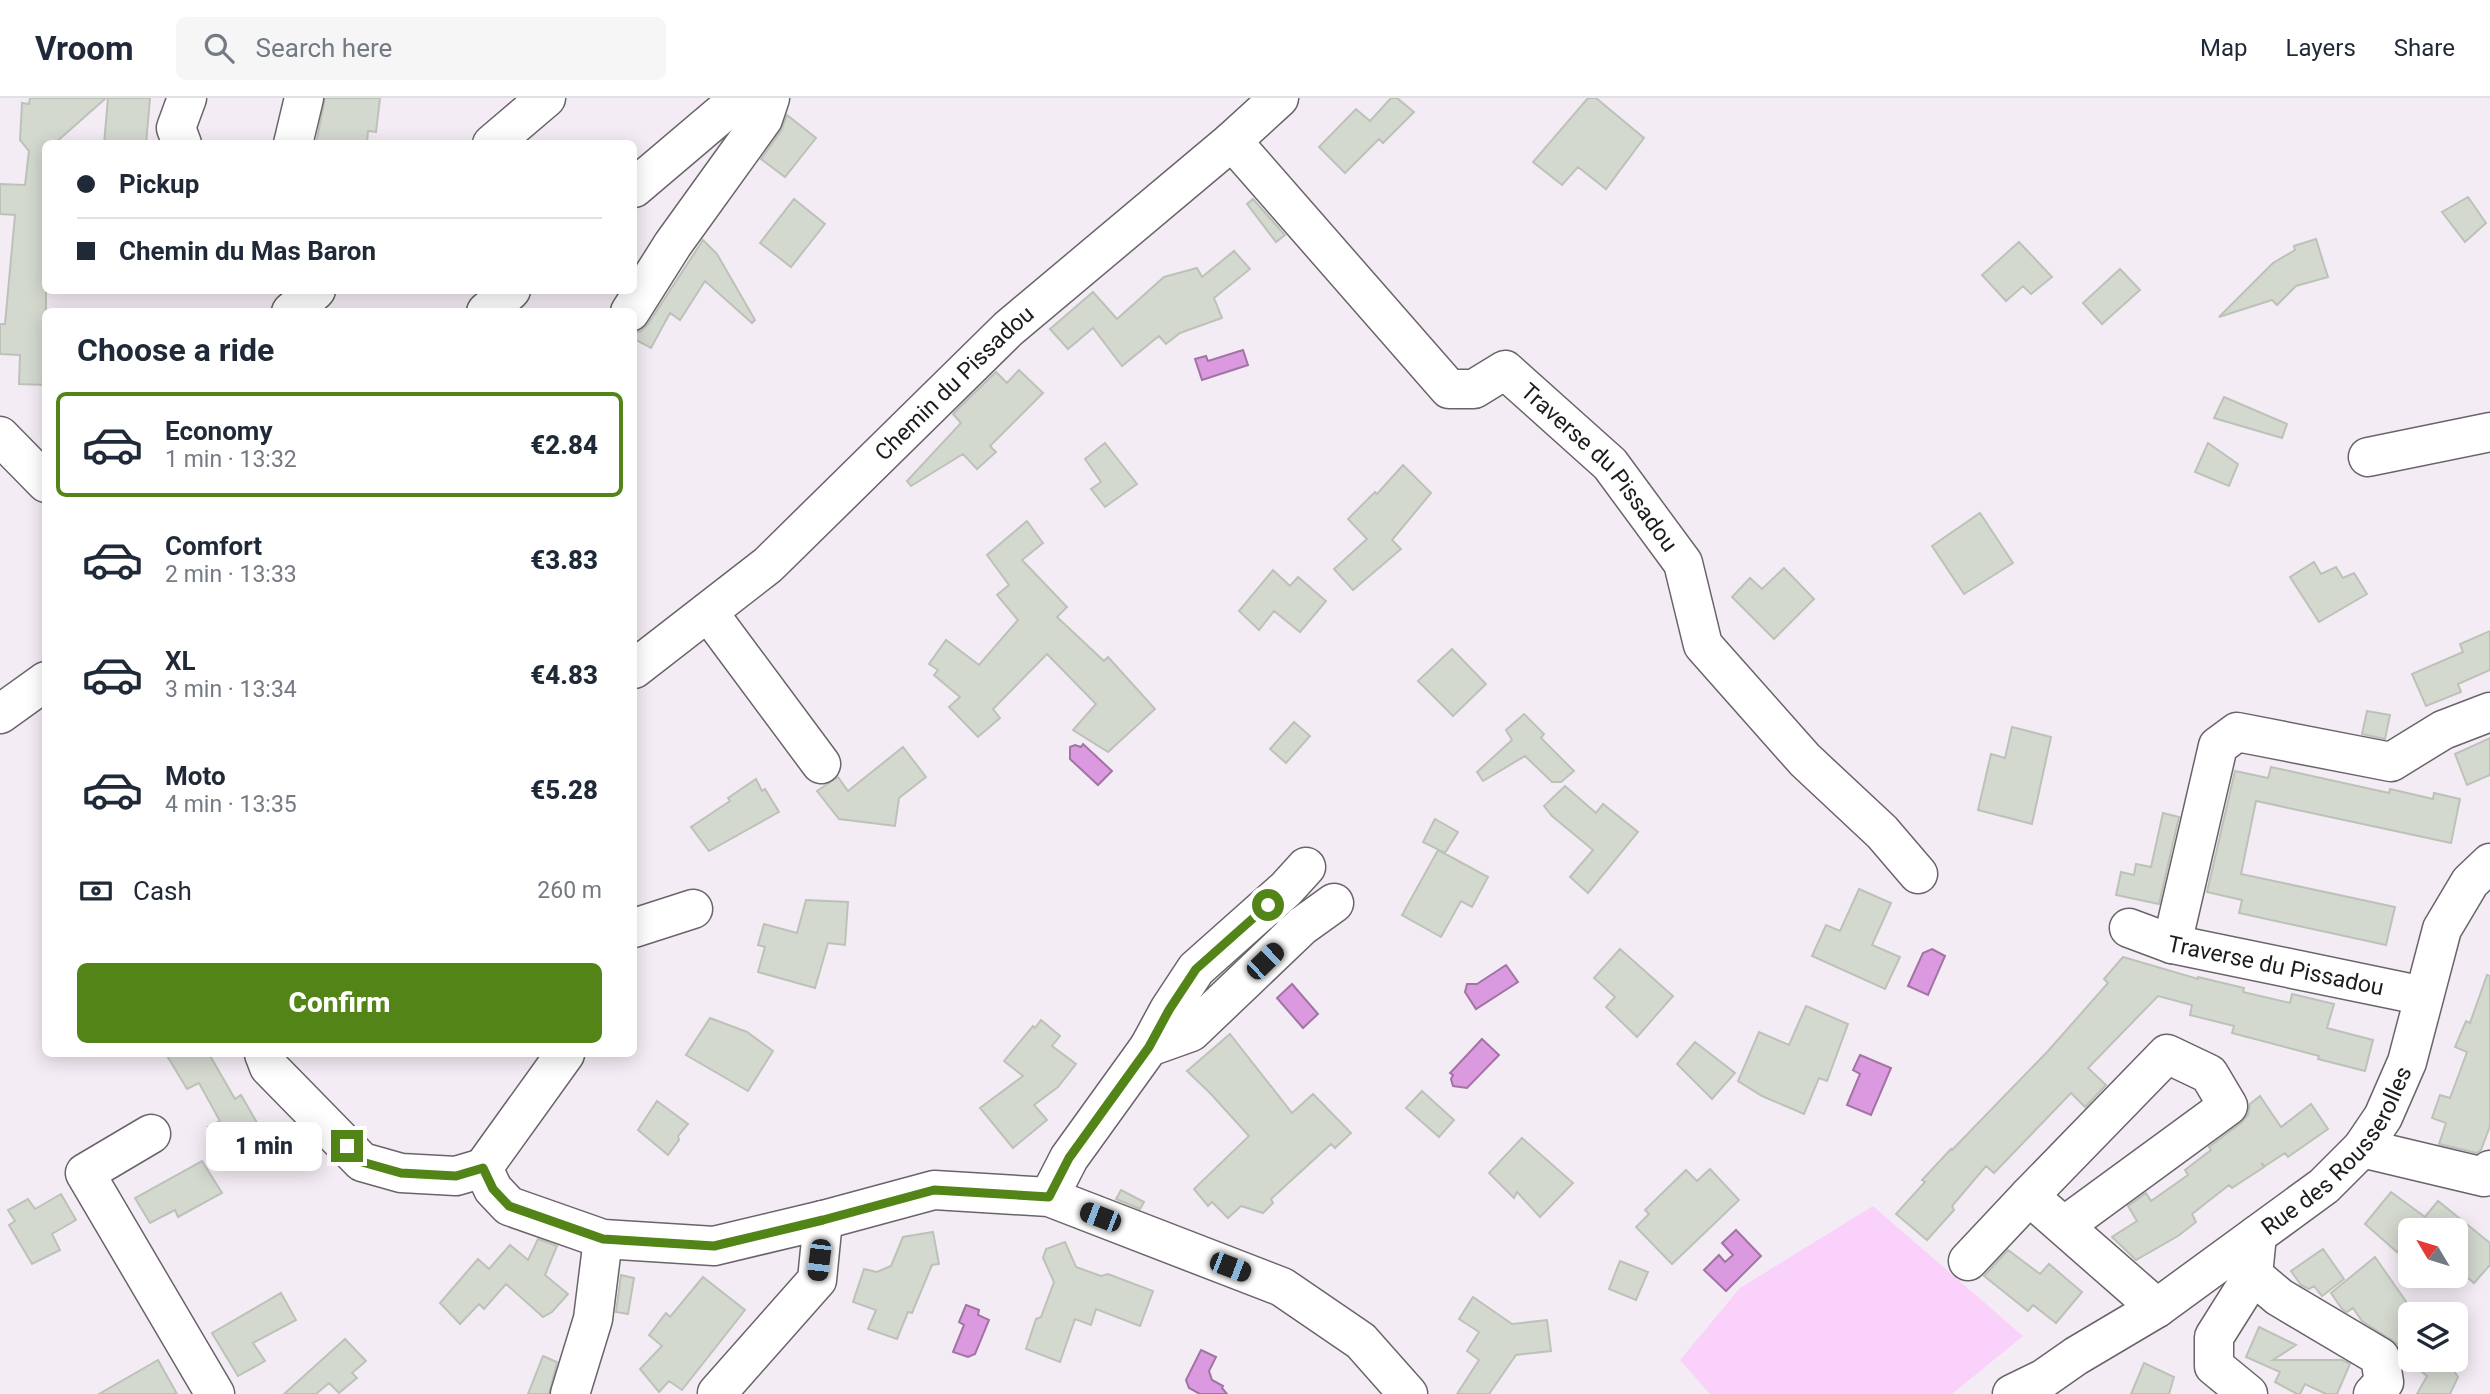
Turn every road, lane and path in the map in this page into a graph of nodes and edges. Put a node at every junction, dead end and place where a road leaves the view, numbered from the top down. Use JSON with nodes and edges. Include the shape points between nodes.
{"nodes":[{"id":1,"x":187,"y":98,"type":"edge"},
{"id":2,"x":304,"y":98,"type":"edge"},
{"id":3,"x":546,"y":98,"type":"edge"},
{"id":4,"x":740,"y":98,"type":"edge"},
{"id":5,"x":770,"y":98,"type":"edge"},
{"id":6,"x":1279,"y":98,"type":"edge"},
{"id":7,"x":180,"y":140,"type":"edge"},
{"id":8,"x":294,"y":140,"type":"edge"},
{"id":9,"x":497,"y":140,"type":"edge"},
{"id":10,"x":1232,"y":141,"type":"junction"},
{"id":11,"x":637,"y":185,"type":"edge"},
{"id":12,"x":311,"y":294,"type":"edge"},
{"id":13,"x":506,"y":294,"type":"edge"},
{"id":14,"x":296,"y":308,"type":"edge"},
{"id":15,"x":491,"y":308,"type":"edge"},
{"id":16,"x":633,"y":308,"type":"edge"},
{"id":17,"x":2490,"y":432,"type":"edge"},
{"id":18,"x":0,"y":436,"type":"edge"},
{"id":19,"x":2368,"y":457,"type":"dead end"},
{"id":20,"x":42,"y":479,"type":"edge"},
{"id":21,"x":708,"y":612,"type":"junction"},
{"id":22,"x":637,"y":667,"type":"edge"},
{"id":23,"x":42,"y":684,"type":"edge"},
{"id":24,"x":2490,"y":712,"type":"edge"},
{"id":25,"x":0,"y":714,"type":"edge"},
{"id":26,"x":821,"y":764,"type":"dead end"},
{"id":27,"x":1306,"y":867,"type":"dead end"},
{"id":28,"x":1918,"y":874,"type":"dead end"},
{"id":29,"x":2483,"y":878,"type":"edge"},
{"id":30,"x":1334,"y":903,"type":"dead end"},
{"id":31,"x":693,"y":909,"type":"dead end"},
{"id":32,"x":637,"y":927,"type":"edge"},
{"id":33,"x":2129,"y":928,"type":"dead end"},
{"id":34,"x":2172,"y":944,"type":"junction"},
{"id":35,"x":2424,"y":996,"type":"junction"},
{"id":36,"x":1149,"y":1047,"type":"junction"},
{"id":37,"x":265,"y":1057,"type":"edge"},
{"id":38,"x":563,"y":1057,"type":"edge"},
{"id":39,"x":151,"y":1134,"type":"dead end"},
{"id":40,"x":2362,"y":1148,"type":"junction"},
{"id":41,"x":483,"y":1168,"type":"junction"},
{"id":42,"x":2490,"y":1170,"type":"edge"},
{"id":43,"x":2029,"y":1196,"type":"junction"},
{"id":44,"x":1049,"y":1197,"type":"junction"},
{"id":45,"x":823,"y":1220,"type":"junction"},
{"id":46,"x":2064,"y":1226,"type":"junction"},
{"id":47,"x":2257,"y":1235,"type":"junction"},
{"id":48,"x":603,"y":1239,"type":"junction"},
{"id":49,"x":1968,"y":1261,"type":"dead end"},
{"id":50,"x":2253,"y":1275,"type":"junction"},
{"id":51,"x":2157,"y":1308,"type":"junction"},
{"id":52,"x":2076,"y":1356,"type":"junction"},
{"id":53,"x":215,"y":1394,"type":"edge"},
{"id":54,"x":570,"y":1394,"type":"edge"},
{"id":55,"x":718,"y":1394,"type":"edge"},
{"id":56,"x":1408,"y":1394,"type":"edge"},
{"id":57,"x":1989,"y":1394,"type":"edge"},
{"id":58,"x":2012,"y":1394,"type":"edge"},
{"id":59,"x":2248,"y":1394,"type":"edge"},
{"id":60,"x":2373,"y":1394,"type":"edge"}],
"edges":[{"from":1,"to":7,"type":"street","via":[[176,128]]},
{"from":2,"to":8,"type":"street"},
{"from":3,"to":9,"type":"street"},
{"from":4,"to":11,"type":"street"},
{"from":5,"to":16,"type":"street","via":[[763,119]]},
{"from":6,"to":10,"type":"street","name":"Chemin du Pissadou"},
{"from":10,"to":21,"type":"street","name":"Chemin du Pissadou","via":[[1008,329],[768,565]]},
{"from":10,"to":28,"type":"street","name":"Traverse du Pissadou","via":[[1449,389],[1474,389],[1505,370],[1610,464],[1683,563],[1703,645],[1805,760],[1882,832]]},
{"from":12,"to":14,"type":"street"},
{"from":13,"to":15,"type":"street"},
{"from":17,"to":19,"type":"street"},
{"from":18,"to":20,"type":"street"},
{"from":21,"to":22,"type":"street","name":"Chemin du Pissadou"},
{"from":21,"to":26,"type":"street"},
{"from":23,"to":25,"type":"street"},
{"from":24,"to":34,"type":"street","via":[[2443,730],[2391,761],[2237,732],[2218,746]]},
{"from":27,"to":36,"type":"street","via":[[1196,969]]},
{"from":29,"to":35,"type":"street","name":"Rue des Rousserolles","via":[[2442,929]]},
{"from":30,"to":36,"type":"street","via":[[1302,926],[1191,1032]]},
{"from":31,"to":32,"type":"street"},
{"from":33,"to":34,"type":"street","name":"Traverse du Pissadou"},
{"from":34,"to":35,"type":"street","name":"Traverse du Pissadou"},
{"from":35,"to":40,"type":"street","name":"Rue des Rousserolles","via":[[2407,1062]]},
{"from":36,"to":44,"type":"street","via":[[1069,1158]]},
{"from":37,"to":41,"type":"street","via":[[269,1067],[362,1162],[401,1173],[456,1176]]},
{"from":38,"to":41,"type":"street"},
{"from":39,"to":53,"type":"street","via":[[85,1173]]},
{"from":40,"to":42,"type":"street","via":[[2484,1177]]},
{"from":40,"to":47,"type":"street","name":"Rue des Rousserolles","via":[[2324,1186]]},
{"from":41,"to":48,"type":"street","via":[[493,1189],[509,1206]]},
{"from":43,"to":46,"type":"street"},
{"from":43,"to":46,"type":"street","via":[[2167,1054],[2209,1074],[2228,1106]]},
{"from":43,"to":49,"type":"street"},
{"from":44,"to":45,"type":"street","via":[[934,1190]]},
{"from":44,"to":56,"type":"street","via":[[1282,1287],[1361,1341]]},
{"from":45,"to":48,"type":"street","via":[[714,1246]]},
{"from":45,"to":55,"type":"street","via":[[817,1280]]},
{"from":46,"to":51,"type":"street"},
{"from":47,"to":50,"type":"street"},
{"from":47,"to":51,"type":"street","name":"Rue des Rousserolles"},
{"from":48,"to":54,"type":"street","via":[[593,1318]]},
{"from":50,"to":59,"type":"street","via":[[2214,1337],[2214,1366]]},
{"from":50,"to":60,"type":"street","via":[[2279,1297],[2380,1357],[2384,1382]]},
{"from":51,"to":52,"type":"street","name":"Rue des Rousserolles"},
{"from":52,"to":57,"type":"street","name":"Rue des Rousserolles","via":[[2030,1358],[1996,1379]]},
{"from":52,"to":58,"type":"street","name":"Rue des Rousserolles"}]}
